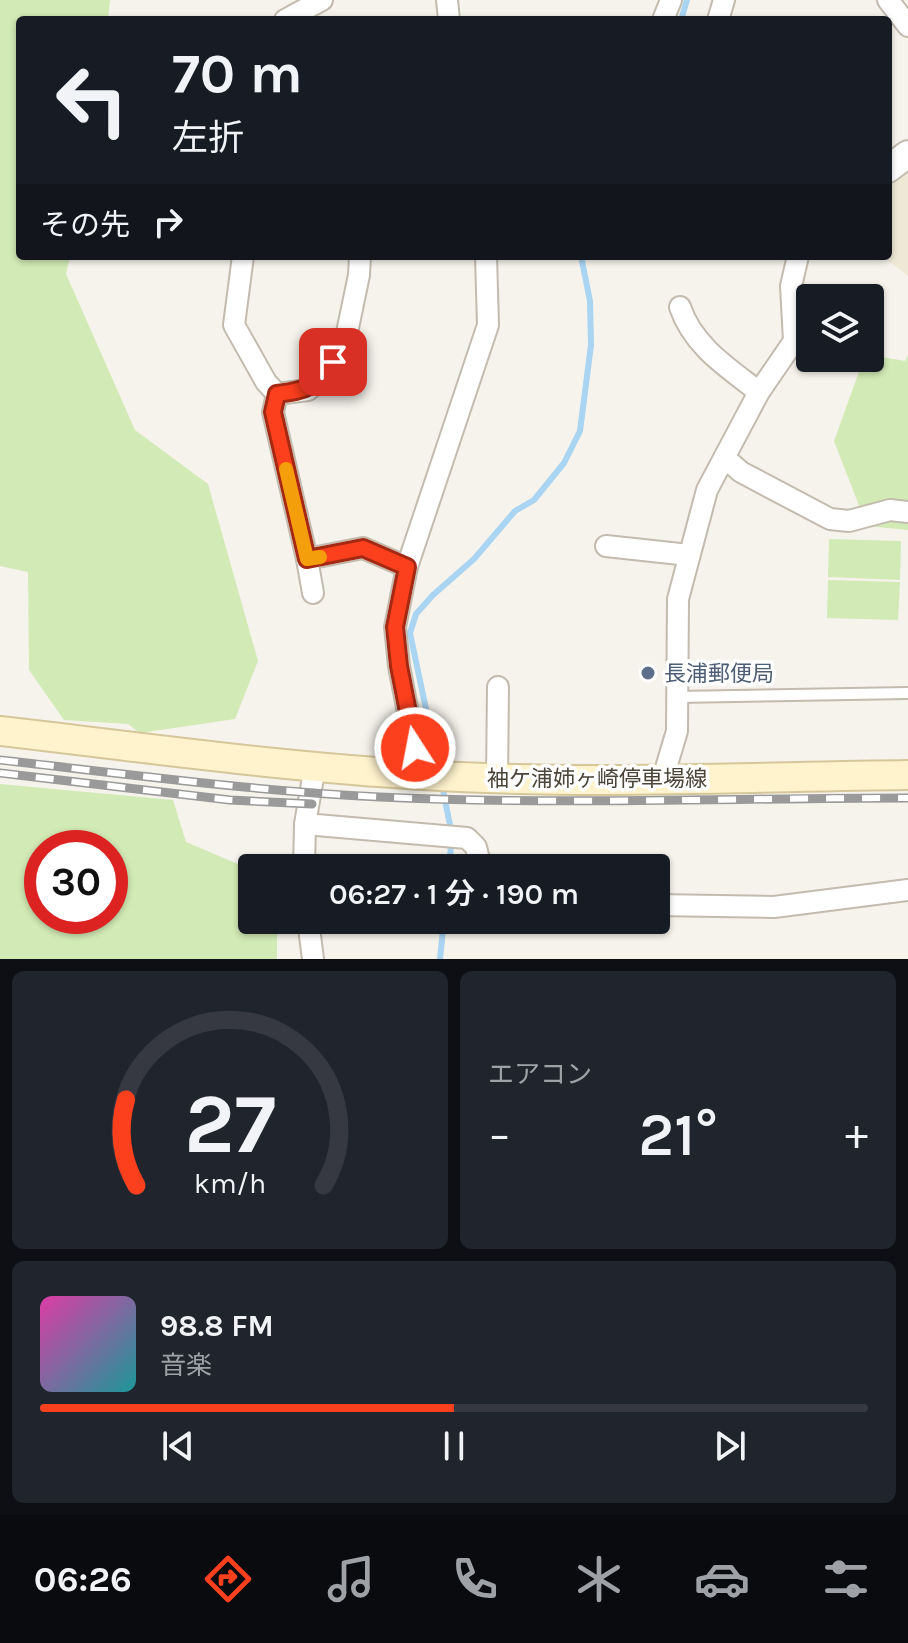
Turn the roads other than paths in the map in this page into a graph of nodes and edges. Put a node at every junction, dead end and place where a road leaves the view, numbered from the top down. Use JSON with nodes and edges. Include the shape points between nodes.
{"nodes":[{"id":1,"x":322,"y":0,"type":"edge"},
{"id":2,"x":888,"y":0,"type":"edge"},
{"id":3,"x":294,"y":16,"type":"edge"},
{"id":4,"x":908,"y":26,"type":"edge"},
{"id":5,"x":242,"y":260,"type":"edge"},
{"id":6,"x":360,"y":260,"type":"edge"},
{"id":7,"x":486,"y":260,"type":"edge"},
{"id":8,"x":797,"y":260,"type":"edge"},
{"id":9,"x":680,"y":307,"type":"dead end"},
{"id":10,"x":759,"y":392,"type":"junction"},
{"id":11,"x":277,"y":394,"type":"junction"},
{"id":12,"x":725,"y":458,"type":"junction"},
{"id":13,"x":908,"y":512,"type":"edge"},
{"id":14,"x":606,"y":546,"type":"dead end"},
{"id":15,"x":689,"y":555,"type":"junction"},
{"id":16,"x":307,"y":559,"type":"junction"},
{"id":17,"x":407,"y":567,"type":"junction"},
{"id":18,"x":313,"y":593,"type":"dead end"},
{"id":19,"x":498,"y":687,"type":"dead end"},
{"id":20,"x":908,"y":693,"type":"edge"},
{"id":21,"x":677,"y":697,"type":"junction"},
{"id":22,"x":0,"y":731,"type":"edge"},
{"id":23,"x":315,"y":766,"type":"junction"},
{"id":24,"x":420,"y":775,"type":"junction"},
{"id":25,"x":908,"y":775,"type":"edge"},
{"id":26,"x":663,"y":778,"type":"junction"},
{"id":27,"x":497,"y":779,"type":"junction"},
{"id":28,"x":305,"y":824,"type":"junction"},
{"id":29,"x":304,"y":854,"type":"edge"},
{"id":30,"x":478,"y":854,"type":"edge"},
{"id":31,"x":908,"y":890,"type":"edge"},
{"id":32,"x":670,"y":905,"type":"edge"},
{"id":33,"x":310,"y":934,"type":"edge"},
{"id":34,"x":313,"y":959,"type":"edge"}],
"edges":[{"from":1,"to":3,"type":"street"},
{"from":2,"to":4,"type":"street"},
{"from":5,"to":11,"type":"street","via":[[234,325]]},
{"from":6,"to":11,"type":"street","via":[[344,347],[308,390]]},
{"from":7,"to":17,"type":"street","via":[[488,325]]},
{"from":8,"to":10,"type":"street","via":[[791,286],[794,341]]},
{"from":9,"to":10,"type":"street","via":[[708,352]]},
{"from":10,"to":12,"type":"street"},
{"from":11,"to":16,"type":"street","via":[[273,412]]},
{"from":12,"to":13,"type":"street","via":[[741,472],[830,519]]},
{"from":12,"to":15,"type":"street","via":[[707,490]]},
{"from":14,"to":15,"type":"street"},
{"from":15,"to":21,"type":"street","via":[[678,599]]},
{"from":16,"to":17,"type":"street","via":[[363,548]]},
{"from":16,"to":18,"type":"street"},
{"from":17,"to":24,"type":"street","via":[[395,627]]},
{"from":19,"to":27,"type":"street"},
{"from":20,"to":21,"type":"lane"},
{"from":21,"to":26,"type":"street","via":[[677,731]]},
{"from":22,"to":23,"type":"main road","name":"袖ケ浦姉ヶ崎停車場線"},
{"from":23,"to":24,"type":"main road","name":"袖ケ浦姉ヶ崎停車場線"},
{"from":23,"to":28,"type":"street"},
{"from":24,"to":27,"type":"main road","name":"袖ケ浦姉ヶ崎停車場線"},
{"from":25,"to":26,"type":"main road","name":"袖ケ浦姉ヶ崎停車場線"},
{"from":26,"to":27,"type":"main road","name":"袖ケ浦姉ヶ崎停車場線"},
{"from":28,"to":29,"type":"street"},
{"from":28,"to":30,"type":"street","via":[[467,838]]},
{"from":31,"to":32,"type":"street","via":[[774,907]]},
{"from":33,"to":34,"type":"street"}]}
